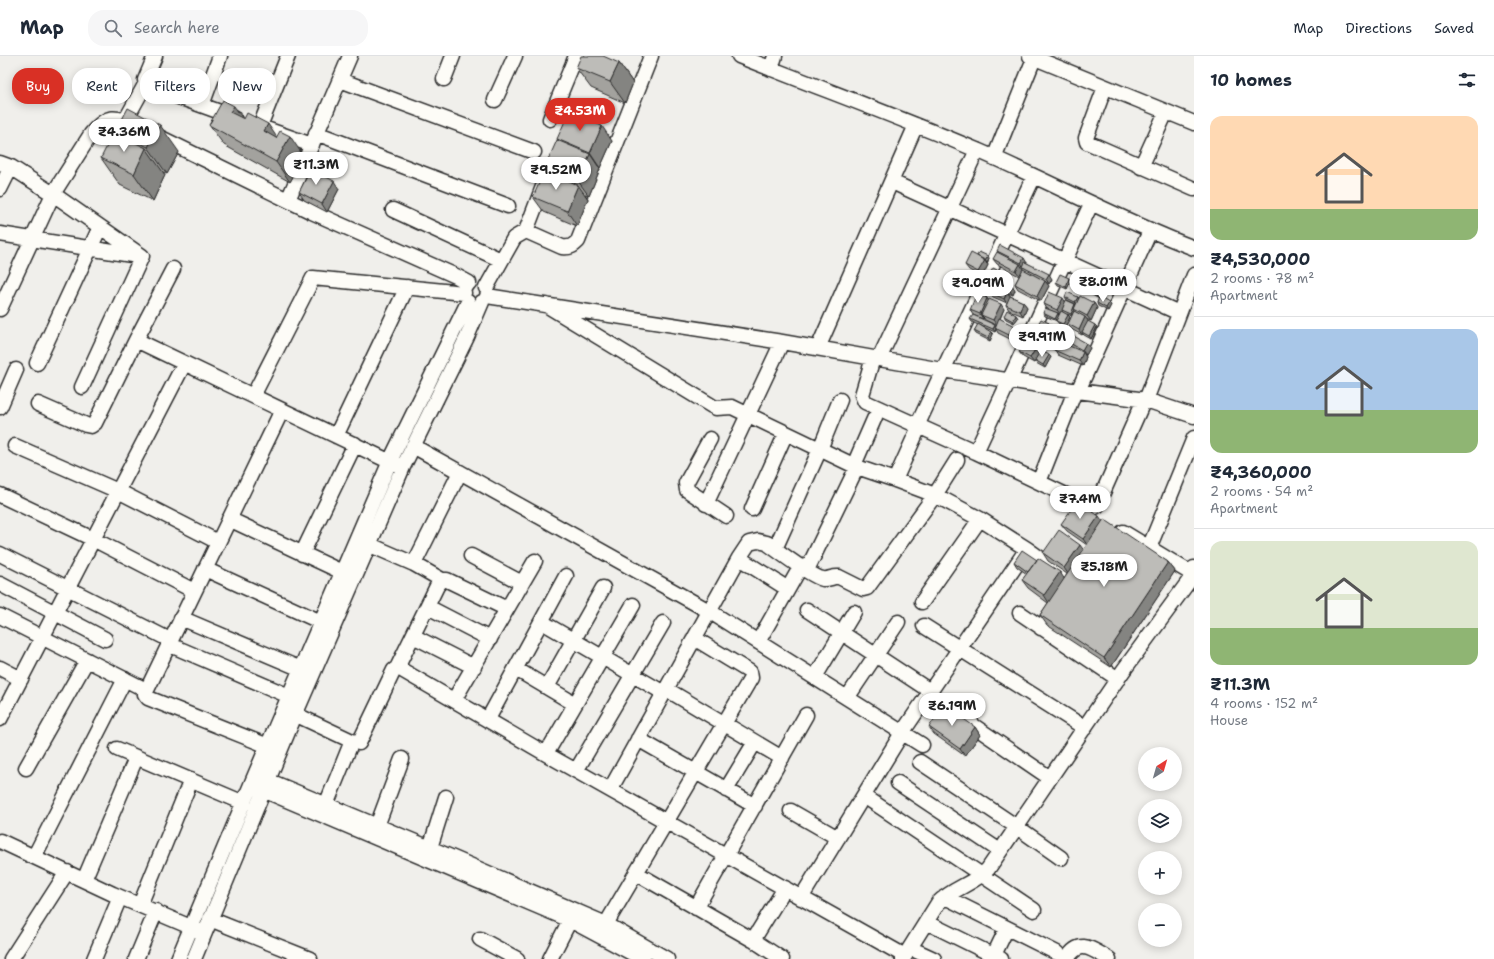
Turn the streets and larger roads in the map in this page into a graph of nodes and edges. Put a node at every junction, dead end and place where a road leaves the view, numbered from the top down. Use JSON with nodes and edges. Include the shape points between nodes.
{"nodes":[{"id":1,"x":155,"y":56,"type":"edge"},
{"id":2,"x":220,"y":56,"type":"edge"},
{"id":3,"x":288,"y":56,"type":"edge"},
{"id":4,"x":350,"y":56,"type":"edge"},
{"id":5,"x":453,"y":56,"type":"edge"},
{"id":6,"x":515,"y":56,"type":"edge"},
{"id":7,"x":576,"y":56,"type":"edge"},
{"id":8,"x":652,"y":56,"type":"edge"},
{"id":9,"x":740,"y":56,"type":"edge"},
{"id":10,"x":1033,"y":56,"type":"edge"},
{"id":11,"x":773,"y":62,"type":"edge"},
{"id":12,"x":150,"y":68,"type":"edge"},
{"id":13,"x":444,"y":79,"type":"dead end"},
{"id":14,"x":340,"y":80,"type":"junction"},
{"id":15,"x":1105,"y":87,"type":"junction"},
{"id":16,"x":140,"y":94,"type":"edge"},
{"id":17,"x":496,"y":100,"type":"dead end"},
{"id":18,"x":202,"y":105,"type":"joint"},
{"id":19,"x":1166,"y":112,"type":"junction"},
{"id":20,"x":550,"y":119,"type":"dead end"},
{"id":21,"x":125,"y":121,"type":"junction"},
{"id":22,"x":1194,"y":123,"type":"edge"},
{"id":23,"x":916,"y":125,"type":"junction"},
{"id":24,"x":260,"y":126,"type":"junction"},
{"id":25,"x":314,"y":139,"type":"junction"},
{"id":26,"x":977,"y":150,"type":"junction"},
{"id":27,"x":534,"y":152,"type":"dead end"},
{"id":28,"x":994,"y":158,"type":"junction"},
{"id":29,"x":5,"y":165,"type":"edge"},
{"id":30,"x":1142,"y":167,"type":"junction"},
{"id":31,"x":550,"y":170,"type":"edge"},
{"id":32,"x":1034,"y":176,"type":"junction"},
{"id":33,"x":892,"y":182,"type":"junction"},
{"id":34,"x":0,"y":189,"type":"edge"},
{"id":35,"x":1194,"y":189,"type":"edge"},
{"id":36,"x":53,"y":194,"type":"junction"},
{"id":37,"x":288,"y":200,"type":"junction"},
{"id":38,"x":1091,"y":204,"type":"junction"},
{"id":39,"x":508,"y":206,"type":"dead end"},
{"id":40,"x":949,"y":208,"type":"junction"},
{"id":41,"x":393,"y":210,"type":"dead end"},
{"id":42,"x":100,"y":227,"type":"junction"},
{"id":43,"x":526,"y":231,"type":"junction"},
{"id":44,"x":1150,"y":231,"type":"junction"},
{"id":45,"x":0,"y":234,"type":"edge"},
{"id":46,"x":1006,"y":234,"type":"junction"},
{"id":47,"x":33,"y":238,"type":"junction"},
{"id":48,"x":89,"y":248,"type":"junction"},
{"id":49,"x":1194,"y":248,"type":"edge"},
{"id":50,"x":142,"y":256,"type":"junction"},
{"id":51,"x":502,"y":260,"type":"junction"},
{"id":52,"x":1064,"y":261,"type":"junction"},
{"id":53,"x":173,"y":269,"type":"dead end"},
{"id":54,"x":1194,"y":275,"type":"edge"},
{"id":55,"x":407,"y":288,"type":"junction"},
{"id":56,"x":1124,"y":288,"type":"junction"},
{"id":57,"x":467,"y":293,"type":"junction"},
{"id":58,"x":485,"y":295,"type":"junction"},
{"id":59,"x":546,"y":305,"type":"junction"},
{"id":60,"x":0,"y":309,"type":"edge"},
{"id":61,"x":1179,"y":313,"type":"junction"},
{"id":62,"x":136,"y":340,"type":"junction"},
{"id":63,"x":782,"y":342,"type":"junction"},
{"id":64,"x":818,"y":348,"type":"junction"},
{"id":65,"x":876,"y":359,"type":"junction"},
{"id":66,"x":37,"y":363,"type":"dead end"},
{"id":67,"x":184,"y":364,"type":"junction"},
{"id":68,"x":16,"y":370,"type":"dead end"},
{"id":69,"x":942,"y":370,"type":"junction"},
{"id":70,"x":1009,"y":380,"type":"junction"},
{"id":71,"x":82,"y":387,"type":"dead end"},
{"id":72,"x":1077,"y":391,"type":"junction"},
{"id":73,"x":253,"y":396,"type":"junction"},
{"id":74,"x":840,"y":400,"type":"dead end"},
{"id":75,"x":1145,"y":400,"type":"junction"},
{"id":76,"x":38,"y":404,"type":"dead end"},
{"id":77,"x":0,"y":406,"type":"edge"},
{"id":78,"x":282,"y":410,"type":"junction"},
{"id":79,"x":748,"y":414,"type":"junction"},
{"id":80,"x":1194,"y":416,"type":"edge"},
{"id":81,"x":875,"y":417,"type":"dead end"},
{"id":82,"x":918,"y":426,"type":"junction"},
{"id":83,"x":786,"y":433,"type":"junction"},
{"id":84,"x":336,"y":436,"type":"junction"},
{"id":85,"x":1194,"y":438,"type":"edge"},
{"id":86,"x":710,"y":439,"type":"dead end"},
{"id":87,"x":355,"y":444,"type":"junction"},
{"id":88,"x":16,"y":446,"type":"dead end"},
{"id":89,"x":413,"y":446,"type":"junction"},
{"id":90,"x":820,"y":449,"type":"junction"},
{"id":91,"x":976,"y":452,"type":"junction"},
{"id":92,"x":957,"y":460,"type":"dead end"},
{"id":93,"x":396,"y":464,"type":"junction"},
{"id":94,"x":856,"y":466,"type":"junction"},
{"id":95,"x":460,"y":472,"type":"junction"},
{"id":96,"x":895,"y":480,"type":"junction"},
{"id":97,"x":1038,"y":482,"type":"junction"},
{"id":98,"x":118,"y":491,"type":"junction"},
{"id":99,"x":0,"y":495,"type":"edge"},
{"id":100,"x":935,"y":496,"type":"junction"},
{"id":101,"x":706,"y":504,"type":"junction"},
{"id":102,"x":752,"y":509,"type":"dead end"},
{"id":103,"x":726,"y":516,"type":"dead end"},
{"id":104,"x":980,"y":518,"type":"junction"},
{"id":105,"x":229,"y":519,"type":"junction"},
{"id":106,"x":1111,"y":527,"type":"edge"},
{"id":107,"x":93,"y":540,"type":"junction"},
{"id":108,"x":218,"y":542,"type":"junction"},
{"id":109,"x":363,"y":542,"type":"junction"},
{"id":110,"x":1149,"y":548,"type":"junction"},
{"id":111,"x":776,"y":549,"type":"junction"},
{"id":112,"x":1027,"y":549,"type":"junction"},
{"id":113,"x":0,"y":554,"type":"edge"},
{"id":114,"x":302,"y":554,"type":"junction"},
{"id":115,"x":471,"y":556,"type":"dead end"},
{"id":116,"x":739,"y":558,"type":"junction"},
{"id":117,"x":535,"y":561,"type":"dead end"},
{"id":118,"x":414,"y":564,"type":"junction"},
{"id":119,"x":804,"y":568,"type":"junction"},
{"id":120,"x":205,"y":569,"type":"junction"},
{"id":121,"x":1081,"y":570,"type":"edge"},
{"id":122,"x":342,"y":572,"type":"junction"},
{"id":123,"x":1193,"y":572,"type":"edge"},
{"id":124,"x":566,"y":576,"type":"dead end"},
{"id":125,"x":442,"y":580,"type":"junction"},
{"id":126,"x":1073,"y":582,"type":"junction"},
{"id":127,"x":522,"y":583,"type":"junction"},
{"id":128,"x":0,"y":584,"type":"edge"},
{"id":129,"x":68,"y":588,"type":"junction"},
{"id":130,"x":603,"y":588,"type":"dead end"},
{"id":131,"x":788,"y":589,"type":"junction"},
{"id":132,"x":194,"y":591,"type":"junction"},
{"id":133,"x":922,"y":602,"type":"dead end"},
{"id":134,"x":633,"y":605,"type":"dead end"},
{"id":135,"x":428,"y":607,"type":"junction"},
{"id":136,"x":507,"y":610,"type":"junction"},
{"id":137,"x":807,"y":610,"type":"dead end"},
{"id":138,"x":709,"y":611,"type":"junction"},
{"id":139,"x":854,"y":612,"type":"dead end"},
{"id":140,"x":55,"y":613,"type":"junction"},
{"id":141,"x":1020,"y":614,"type":"dead end"},
{"id":142,"x":0,"y":616,"type":"edge"},
{"id":143,"x":181,"y":618,"type":"junction"},
{"id":144,"x":321,"y":622,"type":"junction"},
{"id":145,"x":542,"y":622,"type":"junction"},
{"id":146,"x":898,"y":622,"type":"dead end"},
{"id":147,"x":663,"y":623,"type":"dead end"},
{"id":148,"x":924,"y":626,"type":"dead end"},
{"id":149,"x":1041,"y":628,"type":"junction"},
{"id":150,"x":842,"y":632,"type":"junction"},
{"id":151,"x":413,"y":636,"type":"junction"},
{"id":152,"x":42,"y":637,"type":"junction"},
{"id":153,"x":694,"y":638,"type":"junction"},
{"id":154,"x":105,"y":639,"type":"dead end"},
{"id":155,"x":490,"y":639,"type":"junction"},
{"id":156,"x":573,"y":640,"type":"junction"},
{"id":157,"x":169,"y":642,"type":"junction"},
{"id":158,"x":758,"y":642,"type":"junction"},
{"id":159,"x":959,"y":648,"type":"junction"},
{"id":160,"x":877,"y":656,"type":"junction"},
{"id":161,"x":602,"y":657,"type":"junction"},
{"id":162,"x":87,"y":660,"type":"junction"},
{"id":163,"x":474,"y":667,"type":"junction"},
{"id":164,"x":0,"y":668,"type":"edge"},
{"id":165,"x":397,"y":668,"type":"junction"},
{"id":166,"x":301,"y":669,"type":"junction"},
{"id":167,"x":516,"y":669,"type":"junction"},
{"id":168,"x":633,"y":675,"type":"junction"},
{"id":169,"x":815,"y":677,"type":"junction"},
{"id":170,"x":21,"y":679,"type":"junction"},
{"id":171,"x":125,"y":679,"type":"junction"},
{"id":172,"x":1118,"y":679,"type":"junction"},
{"id":173,"x":547,"y":687,"type":"junction"},
{"id":174,"x":146,"y":690,"type":"junction"},
{"id":175,"x":665,"y":691,"type":"junction"},
{"id":176,"x":930,"y":691,"type":"junction"},
{"id":177,"x":848,"y":698,"type":"junction"},
{"id":178,"x":454,"y":700,"type":"junction"},
{"id":179,"x":575,"y":704,"type":"junction"},
{"id":180,"x":289,"y":707,"type":"junction"},
{"id":181,"x":949,"y":709,"type":"edge"},
{"id":182,"x":806,"y":715,"type":"dead end"},
{"id":183,"x":1,"y":716,"type":"edge"},
{"id":184,"x":488,"y":719,"type":"junction"},
{"id":185,"x":725,"y":724,"type":"junction"},
{"id":186,"x":1085,"y":728,"type":"junction"},
{"id":187,"x":902,"y":733,"type":"junction"},
{"id":188,"x":638,"y":739,"type":"junction"},
{"id":189,"x":352,"y":741,"type":"junction"},
{"id":190,"x":755,"y":742,"type":"junction"},
{"id":191,"x":922,"y":745,"type":"dead end"},
{"id":192,"x":268,"y":746,"type":"junction"},
{"id":193,"x":117,"y":749,"type":"dead end"},
{"id":194,"x":546,"y":754,"type":"junction"},
{"id":195,"x":136,"y":758,"type":"junction"},
{"id":196,"x":782,"y":758,"type":"junction"},
{"id":197,"x":402,"y":759,"type":"dead end"},
{"id":198,"x":920,"y":762,"type":"dead end"},
{"id":199,"x":26,"y":768,"type":"dead end"},
{"id":200,"x":576,"y":771,"type":"junction"},
{"id":201,"x":696,"y":772,"type":"junction"},
{"id":202,"x":1050,"y":778,"type":"junction"},
{"id":203,"x":191,"y":780,"type":"junction"},
{"id":204,"x":260,"y":783,"type":"junction"},
{"id":205,"x":898,"y":783,"type":"dead end"},
{"id":206,"x":610,"y":790,"type":"junction"},
{"id":207,"x":726,"y":790,"type":"junction"},
{"id":208,"x":446,"y":796,"type":"dead end"},
{"id":209,"x":864,"y":796,"type":"junction"},
{"id":210,"x":244,"y":803,"type":"junction"},
{"id":211,"x":326,"y":805,"type":"junction"},
{"id":212,"x":755,"y":806,"type":"junction"},
{"id":213,"x":791,"y":811,"type":"dead end"},
{"id":214,"x":666,"y":822,"type":"junction"},
{"id":215,"x":377,"y":826,"type":"junction"},
{"id":216,"x":1017,"y":827,"type":"junction"},
{"id":217,"x":838,"y":838,"type":"junction"},
{"id":218,"x":0,"y":841,"type":"edge"},
{"id":219,"x":430,"y":848,"type":"junction"},
{"id":220,"x":1000,"y":851,"type":"junction"},
{"id":221,"x":727,"y":856,"type":"junction"},
{"id":222,"x":34,"y":857,"type":"junction"},
{"id":223,"x":1061,"y":858,"type":"dead end"},
{"id":224,"x":67,"y":872,"type":"junction"},
{"id":225,"x":636,"y":873,"type":"junction"},
{"id":226,"x":982,"y":875,"type":"junction"},
{"id":227,"x":84,"y":880,"type":"junction"},
{"id":228,"x":785,"y":888,"type":"junction"},
{"id":229,"x":120,"y":897,"type":"junction"},
{"id":230,"x":945,"y":897,"type":"junction"},
{"id":231,"x":801,"y":898,"type":"junction"},
{"id":232,"x":140,"y":905,"type":"junction"},
{"id":233,"x":696,"y":908,"type":"junction"},
{"id":234,"x":1034,"y":910,"type":"dead end"},
{"id":235,"x":156,"y":911,"type":"junction"},
{"id":236,"x":210,"y":919,"type":"junction"},
{"id":237,"x":570,"y":920,"type":"junction"},
{"id":238,"x":926,"y":922,"type":"junction"},
{"id":239,"x":606,"y":924,"type":"junction"},
{"id":240,"x":1007,"y":928,"type":"junction"},
{"id":241,"x":198,"y":930,"type":"junction"},
{"id":242,"x":480,"y":939,"type":"dead end"},
{"id":243,"x":753,"y":940,"type":"junction"},
{"id":244,"x":906,"y":954,"type":"edge"},
{"id":245,"x":1062,"y":956,"type":"edge"},
{"id":246,"x":98,"y":958,"type":"edge"},
{"id":247,"x":995,"y":958,"type":"edge"},
{"id":248,"x":11,"y":959,"type":"edge"},
{"id":249,"x":136,"y":959,"type":"edge"},
{"id":250,"x":178,"y":959,"type":"edge"},
{"id":251,"x":194,"y":959,"type":"edge"},
{"id":252,"x":310,"y":959,"type":"edge"},
{"id":253,"x":517,"y":959,"type":"edge"},
{"id":254,"x":550,"y":959,"type":"edge"},
{"id":255,"x":643,"y":959,"type":"edge"},
{"id":256,"x":667,"y":959,"type":"edge"},
{"id":257,"x":782,"y":959,"type":"edge"},
{"id":258,"x":934,"y":959,"type":"edge"},
{"id":259,"x":1110,"y":959,"type":"edge"}],
"edges":[{"from":1,"to":12,"type":"street"},
{"from":2,"to":18,"type":"street"},
{"from":3,"to":24,"type":"street"},
{"from":4,"to":14,"type":"street"},
{"from":5,"to":13,"type":"street"},
{"from":6,"to":17,"type":"street"},
{"from":7,"to":20,"type":"street"},
{"from":8,"to":43,"type":"street","via":[[578,241],[568,248],[562,247]]},
{"from":9,"to":11,"type":"street"},
{"from":10,"to":15,"type":"street"},
{"from":10,"to":28,"type":"street"},
{"from":11,"to":23,"type":"street"},
{"from":14,"to":25,"type":"street"},
{"from":14,"to":27,"type":"street"},
{"from":15,"to":19,"type":"street"},
{"from":15,"to":30,"type":"street","via":[[1086,140],[1089,144]]},
{"from":16,"to":21,"type":"street"},
{"from":18,"to":24,"type":"street"},
{"from":19,"to":22,"type":"street"},
{"from":19,"to":30,"type":"street"},
{"from":21,"to":36,"type":"street","via":[[118,118],[107,120],[98,126]]},
{"from":21,"to":37,"type":"street"},
{"from":23,"to":26,"type":"street"},
{"from":23,"to":33,"type":"street"},
{"from":24,"to":25,"type":"street"},
{"from":25,"to":37,"type":"street"},
{"from":25,"to":39,"type":"street"},
{"from":26,"to":28,"type":"street"},
{"from":26,"to":40,"type":"street"},
{"from":28,"to":32,"type":"street"},
{"from":29,"to":34,"type":"street"},
{"from":29,"to":36,"type":"street"},
{"from":30,"to":35,"type":"street"},
{"from":31,"to":43,"type":"street"},
{"from":32,"to":38,"type":"street"},
{"from":32,"to":46,"type":"street"},
{"from":33,"to":40,"type":"street"},
{"from":33,"to":64,"type":"street"},
{"from":36,"to":42,"type":"street"},
{"from":36,"to":47,"type":"street"},
{"from":37,"to":57,"type":"street","via":[[456,276]]},
{"from":38,"to":44,"type":"street"},
{"from":38,"to":52,"type":"street"},
{"from":40,"to":46,"type":"street"},
{"from":40,"to":65,"type":"street"},
{"from":41,"to":51,"type":"street"},
{"from":42,"to":48,"type":"street"},
{"from":42,"to":50,"type":"street"},
{"from":43,"to":51,"type":"street","via":[[514,238]]},
{"from":44,"to":49,"type":"street"},
{"from":44,"to":56,"type":"street"},
{"from":45,"to":47,"type":"street"},
{"from":46,"to":52,"type":"street"},
{"from":46,"to":69,"type":"street"},
{"from":47,"to":48,"type":"street"},
{"from":47,"to":60,"type":"street"},
{"from":48,"to":50,"type":"street"},
{"from":48,"to":66,"type":"street"},
{"from":50,"to":71,"type":"street"},
{"from":51,"to":58,"type":"street"},
{"from":52,"to":56,"type":"street"},
{"from":52,"to":70,"type":"street"},
{"from":53,"to":62,"type":"street"},
{"from":54,"to":61,"type":"street"},
{"from":55,"to":57,"type":"street"},
{"from":55,"to":73,"type":"street","via":[[313,278]]},
{"from":55,"to":84,"type":"street"},
{"from":56,"to":61,"type":"street"},
{"from":56,"to":72,"type":"street"},
{"from":57,"to":58,"type":"street","via":[[474,304]]},
{"from":57,"to":58,"type":"street","via":[[474,282],[479,282]]},
{"from":57,"to":93,"type":"street"},
{"from":58,"to":59,"type":"street"},
{"from":58,"to":89,"type":"street"},
{"from":59,"to":63,"type":"street"},
{"from":59,"to":79,"type":"street","via":[[712,406],[732,407]]},
{"from":61,"to":75,"type":"street"},
{"from":62,"to":67,"type":"street"},
{"from":62,"to":76,"type":"street","via":[[95,423],[91,426]]},
{"from":63,"to":64,"type":"street"},
{"from":63,"to":79,"type":"street"},
{"from":64,"to":65,"type":"street"},
{"from":65,"to":69,"type":"street"},
{"from":65,"to":82,"type":"street","via":[[862,399]]},
{"from":67,"to":73,"type":"street"},
{"from":67,"to":98,"type":"street"},
{"from":68,"to":77,"type":"street"},
{"from":69,"to":70,"type":"street"},
{"from":69,"to":82,"type":"street"},
{"from":70,"to":72,"type":"street"},
{"from":70,"to":91,"type":"street"},
{"from":72,"to":75,"type":"street"},
{"from":72,"to":97,"type":"street"},
{"from":73,"to":78,"type":"street"},
{"from":74,"to":90,"type":"street"},
{"from":75,"to":80,"type":"street"},
{"from":75,"to":97,"type":"street","via":[[1096,508]]},
{"from":78,"to":84,"type":"street"},
{"from":78,"to":105,"type":"street"},
{"from":79,"to":83,"type":"street"},
{"from":79,"to":101,"type":"street"},
{"from":81,"to":94,"type":"street"},
{"from":82,"to":91,"type":"street"},
{"from":82,"to":96,"type":"street"},
{"from":83,"to":90,"type":"street"},
{"from":83,"to":102,"type":"street"},
{"from":84,"to":87,"type":"street"},
{"from":85,"to":110,"type":"street"},
{"from":86,"to":101,"type":"street","via":[[686,483],[687,490]]},
{"from":87,"to":93,"type":"street"},
{"from":87,"to":114,"type":"street"},
{"from":88,"to":98,"type":"street"},
{"from":89,"to":93,"type":"street"},
{"from":89,"to":95,"type":"street"},
{"from":90,"to":94,"type":"street"},
{"from":90,"to":111,"type":"street"},
{"from":91,"to":97,"type":"street"},
{"from":92,"to":100,"type":"street"},
{"from":93,"to":109,"type":"street"},
{"from":94,"to":96,"type":"street"},
{"from":94,"to":119,"type":"street"},
{"from":95,"to":118,"type":"street"},
{"from":95,"to":138,"type":"street"},
{"from":96,"to":100,"type":"street"},
{"from":98,"to":107,"type":"street"},
{"from":98,"to":108,"type":"street"},
{"from":99,"to":107,"type":"street"},
{"from":100,"to":104,"type":"street"},
{"from":100,"to":119,"type":"street","via":[[867,588],[859,588],[839,577],[824,579]]},
{"from":101,"to":103,"type":"street"},
{"from":104,"to":112,"type":"street"},
{"from":104,"to":133,"type":"street"},
{"from":105,"to":108,"type":"street"},
{"from":105,"to":114,"type":"street"},
{"from":106,"to":110,"type":"street"},
{"from":107,"to":129,"type":"street"},
{"from":107,"to":132,"type":"street"},
{"from":108,"to":120,"type":"street"},
{"from":109,"to":118,"type":"street"},
{"from":109,"to":122,"type":"street"},
{"from":109,"to":180,"type":"street"},
{"from":110,"to":123,"type":"street"},
{"from":111,"to":116,"type":"street","via":[[767,543],[753,541]]},
{"from":111,"to":119,"type":"street"},
{"from":112,"to":126,"type":"street"},
{"from":112,"to":159,"type":"street"},
{"from":113,"to":129,"type":"street"},
{"from":114,"to":122,"type":"street"},
{"from":115,"to":127,"type":"street"},
{"from":116,"to":131,"type":"street"},
{"from":116,"to":138,"type":"street"},
{"from":117,"to":127,"type":"street"},
{"from":118,"to":125,"type":"street"},
{"from":119,"to":131,"type":"street"},
{"from":120,"to":132,"type":"street"},
{"from":120,"to":144,"type":"street"},
{"from":121,"to":126,"type":"street"},
{"from":122,"to":144,"type":"street"},
{"from":123,"to":172,"type":"street"},
{"from":124,"to":145,"type":"street"},
{"from":125,"to":135,"type":"street"},
{"from":125,"to":136,"type":"street","via":[[447,580]]},
{"from":126,"to":149,"type":"street"},
{"from":127,"to":136,"type":"street"},
{"from":128,"to":140,"type":"street"},
{"from":129,"to":140,"type":"street"},
{"from":129,"to":157,"type":"street"},
{"from":130,"to":156,"type":"street"},
{"from":131,"to":158,"type":"street"},
{"from":132,"to":143,"type":"street"},
{"from":134,"to":161,"type":"street"},
{"from":135,"to":151,"type":"street"},
{"from":135,"to":155,"type":"street"},
{"from":136,"to":155,"type":"street"},
{"from":137,"to":150,"type":"street"},
{"from":138,"to":153,"type":"street"},
{"from":138,"to":158,"type":"street"},
{"from":139,"to":150,"type":"street"},
{"from":140,"to":152,"type":"street"},
{"from":140,"to":154,"type":"street"},
{"from":141,"to":149,"type":"street"},
{"from":142,"to":152,"type":"street"},
{"from":143,"to":157,"type":"street"},
{"from":143,"to":166,"type":"street"},
{"from":144,"to":166,"type":"street"},
{"from":145,"to":156,"type":"street"},
{"from":145,"to":167,"type":"street"},
{"from":146,"to":160,"type":"street"},
{"from":147,"to":168,"type":"street"},
{"from":148,"to":159,"type":"street"},
{"from":149,"to":172,"type":"street"},
{"from":150,"to":160,"type":"street"},
{"from":150,"to":169,"type":"street"},
{"from":151,"to":163,"type":"street"},
{"from":151,"to":165,"type":"street"},
{"from":152,"to":162,"type":"street"},
{"from":152,"to":170,"type":"street"},
{"from":153,"to":175,"type":"street"},
{"from":153,"to":185,"type":"street","via":[[751,674]]},
{"from":155,"to":163,"type":"street"},
{"from":156,"to":161,"type":"street"},
{"from":156,"to":173,"type":"street"},
{"from":157,"to":174,"type":"street"},
{"from":157,"to":180,"type":"street"},
{"from":158,"to":169,"type":"street"},
{"from":159,"to":176,"type":"street"},
{"from":159,"to":186,"type":"street"},
{"from":160,"to":176,"type":"street"},
{"from":160,"to":177,"type":"street"},
{"from":161,"to":168,"type":"street"},
{"from":161,"to":179,"type":"street"},
{"from":162,"to":171,"type":"street"},
{"from":162,"to":199,"type":"street"},
{"from":163,"to":178,"type":"street"},
{"from":164,"to":170,"type":"street"},
{"from":165,"to":178,"type":"street"},
{"from":165,"to":189,"type":"street","via":[[361,740],[359,743]]},
{"from":166,"to":180,"type":"street"},
{"from":167,"to":173,"type":"street"},
{"from":167,"to":184,"type":"street"},
{"from":168,"to":175,"type":"street"},
{"from":168,"to":200,"type":"street"},
{"from":169,"to":177,"type":"street"},
{"from":170,"to":183,"type":"street"},
{"from":171,"to":174,"type":"street"},
{"from":171,"to":222,"type":"street"},
{"from":172,"to":186,"type":"street"},
{"from":173,"to":179,"type":"street"},
{"from":174,"to":192,"type":"street","via":[[148,698]]},
{"from":175,"to":185,"type":"street"},
{"from":175,"to":188,"type":"street"},
{"from":176,"to":187,"type":"street"},
{"from":177,"to":187,"type":"street"},
{"from":178,"to":184,"type":"street"},
{"from":179,"to":194,"type":"street"},
{"from":180,"to":189,"type":"street"},
{"from":180,"to":192,"type":"street"},
{"from":180,"to":204,"type":"street"},
{"from":181,"to":202,"type":"street"},
{"from":182,"to":196,"type":"street"},
{"from":184,"to":194,"type":"street"},
{"from":185,"to":190,"type":"street"},
{"from":185,"to":201,"type":"street"},
{"from":186,"to":202,"type":"street"},
{"from":187,"to":191,"type":"street"},
{"from":187,"to":209,"type":"street"},
{"from":188,"to":201,"type":"street"},
{"from":188,"to":206,"type":"street"},
{"from":189,"to":211,"type":"street"},
{"from":190,"to":196,"type":"street"},
{"from":190,"to":207,"type":"street"},
{"from":192,"to":204,"type":"street"},
{"from":193,"to":195,"type":"street"},
{"from":194,"to":200,"type":"street"},
{"from":195,"to":203,"type":"street"},
{"from":195,"to":227,"type":"street"},
{"from":196,"to":212,"type":"street"},
{"from":197,"to":215,"type":"street"},
{"from":198,"to":216,"type":"street"},
{"from":200,"to":206,"type":"street"},
{"from":201,"to":207,"type":"street"},
{"from":201,"to":214,"type":"street"},
{"from":202,"to":216,"type":"street"},
{"from":203,"to":210,"type":"street"},
{"from":203,"to":232,"type":"street"},
{"from":204,"to":210,"type":"street"},
{"from":204,"to":211,"type":"street"},
{"from":204,"to":236,"type":"street"},
{"from":204,"to":237,"type":"street"},
{"from":205,"to":220,"type":"street"},
{"from":206,"to":214,"type":"street"},
{"from":207,"to":212,"type":"street"},
{"from":208,"to":219,"type":"street"},
{"from":209,"to":217,"type":"street"},
{"from":209,"to":226,"type":"street"},
{"from":210,"to":241,"type":"street"},
{"from":211,"to":215,"type":"street"},
{"from":212,"to":221,"type":"street"},
{"from":213,"to":217,"type":"street"},
{"from":214,"to":221,"type":"street"},
{"from":214,"to":225,"type":"street"},
{"from":215,"to":219,"type":"street"},
{"from":216,"to":220,"type":"street"},
{"from":216,"to":223,"type":"street"},
{"from":217,"to":231,"type":"street"},
{"from":218,"to":222,"type":"street"},
{"from":219,"to":239,"type":"street"},
{"from":220,"to":226,"type":"street"},
{"from":221,"to":228,"type":"street"},
{"from":221,"to":233,"type":"street"},
{"from":222,"to":224,"type":"street"},
{"from":224,"to":227,"type":"street"},
{"from":224,"to":248,"type":"street"},
{"from":225,"to":233,"type":"street"},
{"from":225,"to":239,"type":"street"},
{"from":226,"to":230,"type":"street"},
{"from":226,"to":234,"type":"street"},
{"from":227,"to":229,"type":"street"},
{"from":228,"to":231,"type":"street"},
{"from":228,"to":243,"type":"street"},
{"from":229,"to":232,"type":"street"},
{"from":229,"to":246,"type":"street"},
{"from":230,"to":238,"type":"street"},
{"from":230,"to":240,"type":"street"},
{"from":231,"to":244,"type":"street"},
{"from":232,"to":235,"type":"street"},
{"from":233,"to":243,"type":"street"},
{"from":235,"to":241,"type":"street"},
{"from":235,"to":249,"type":"street"},
{"from":236,"to":241,"type":"street"},
{"from":236,"to":252,"type":"street"},
{"from":237,"to":254,"type":"street"},
{"from":237,"to":255,"type":"street"},
{"from":238,"to":244,"type":"street"},
{"from":238,"to":247,"type":"street"},
{"from":239,"to":256,"type":"street"},
{"from":240,"to":245,"type":"street"},
{"from":240,"to":247,"type":"street"},
{"from":241,"to":250,"type":"street"},
{"from":241,"to":251,"type":"street"},
{"from":242,"to":253,"type":"street"},
{"from":243,"to":257,"type":"street"},
{"from":244,"to":258,"type":"street"},
{"from":245,"to":259,"type":"street","via":[[1080,946]]}]}
